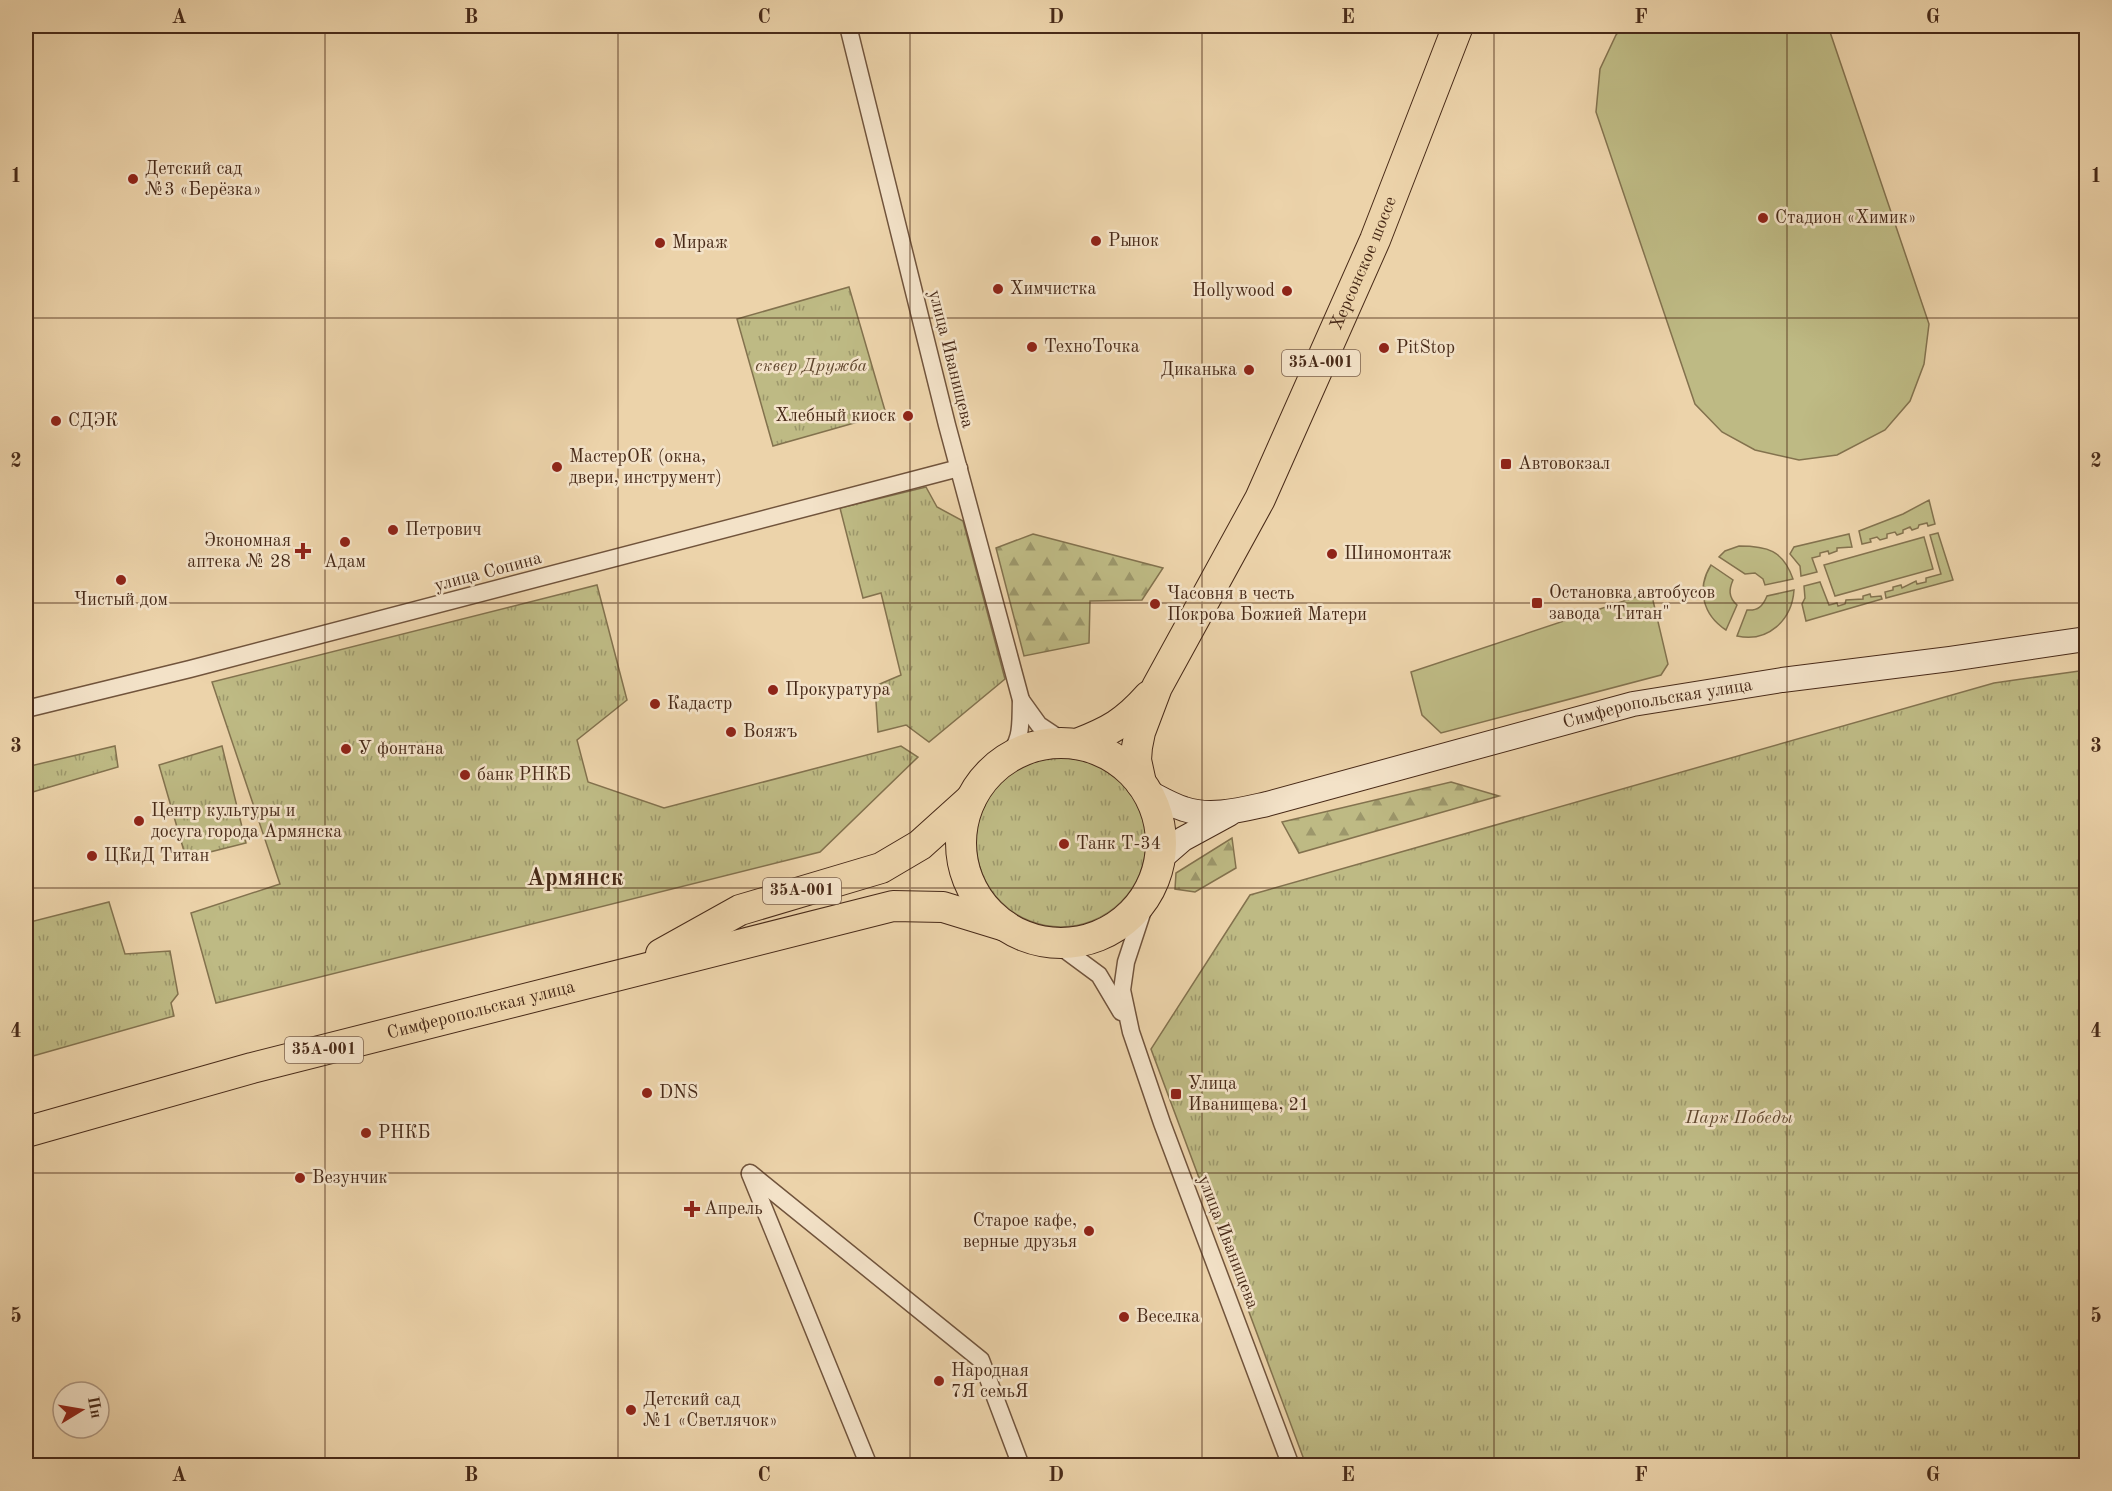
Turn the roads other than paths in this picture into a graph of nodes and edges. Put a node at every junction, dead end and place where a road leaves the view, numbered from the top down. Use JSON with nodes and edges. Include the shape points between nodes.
{"nodes":[{"id":1,"x":848,"y":26,"type":"edge"},
{"id":2,"x":1458,"y":26,"type":"edge"},
{"id":3,"x":958,"y":468,"type":"junction"},
{"id":4,"x":2086,"y":639,"type":"edge"},
{"id":5,"x":1157,"y":687,"type":"junction"},
{"id":6,"x":1021,"y":700,"type":"junction"},
{"id":7,"x":26,"y":709,"type":"edge"},
{"id":8,"x":1072,"y":743,"type":"junction"},
{"id":9,"x":1005,"y":759,"type":"junction"},
{"id":10,"x":1143,"y":787,"type":"junction"},
{"id":11,"x":971,"y":799,"type":"junction"},
{"id":12,"x":1236,"y":811,"type":"junction"},
{"id":13,"x":1160,"y":860,"type":"junction"},
{"id":14,"x":1149,"y":892,"type":"junction"},
{"id":15,"x":1005,"y":926,"type":"junction"},
{"id":16,"x":1057,"y":944,"type":"junction"},
{"id":17,"x":624,"y":973,"type":"junction"},
{"id":18,"x":1131,"y":1032,"type":"junction"},
{"id":19,"x":26,"y":1132,"type":"edge"},
{"id":20,"x":869,"y":1466,"type":"edge"},
{"id":21,"x":1021,"y":1466,"type":"edge"},
{"id":22,"x":1291,"y":1466,"type":"edge"}],
"edges":[{"from":1,"to":3,"type":"street","name":"улица Иванищева"},
{"from":2,"to":5,"type":"highway","name":"Херсонское шоссе","number":"35А-001","via":[[1375,240],[1260,499]]},
{"from":3,"to":6,"type":"street","name":"улица Иванищева"},
{"from":3,"to":7,"type":"street","name":"улица Сопина"},
{"from":4,"to":12,"type":"main road","name":"Симферопольская улица","via":[[1634,704]]},
{"from":5,"to":8,"type":"highway","name":"Херсонское шоссе","number":"35А-001","via":[[1114,729]]},
{"from":5,"to":10,"type":"highway","name":"Херсонское шоссе","number":"35А-001","via":[[1137,747]]},
{"from":6,"to":8,"type":"street","name":"улица Иванищева","via":[[1039,725]]},
{"from":6,"to":9,"type":"street","name":"улица Иванищева","via":[[1016,748]]},
{"from":8,"to":9,"type":"highway","number":"35А-001","via":[[1024,749]]},
{"from":8,"to":10,"type":"highway","number":"35А-001","via":[[1113,757]]},
{"from":9,"to":11,"type":"highway","number":"35А-001"},
{"from":10,"to":12,"type":"main road","name":"Симферопольская улица","via":[[1184,809],[1206,813]]},
{"from":10,"to":13,"type":"highway","number":"35А-001","via":[[1156,812]]},
{"from":11,"to":15,"type":"highway","number":"35А-001","via":[[960,843],[963,866],[986,910]]},
{"from":11,"to":17,"type":"highway","name":"Симферопольская улица","number":"35А-001","via":[[920,845],[881,868],[740,910]]},
{"from":12,"to":13,"type":"main road","name":"Симферопольская улица","via":[[1183,839]]},
{"from":13,"to":14,"type":"highway","number":"35А-001"},
{"from":14,"to":16,"type":"highway","number":"35А-001","via":[[1132,914],[1110,931],[1084,941]]},
{"from":14,"to":18,"type":"street","name":"улица Иванищева","via":[[1126,962],[1122,990]]},
{"from":15,"to":16,"type":"highway","number":"35А-001","via":[[1038,941]]},
{"from":15,"to":17,"type":"highway","name":"Симферопольская улица","number":"35А-001","via":[[943,907],[893,906]]},
{"from":16,"to":18,"type":"street","name":"улица Иванищева","via":[[1099,975]]},
{"from":17,"to":19,"type":"highway","name":"Симферопольская улица","number":"35А-001"},
{"from":18,"to":22,"type":"street","name":"улица Иванищева"},
{"from":20,"to":21,"type":"street","via":[[750,1173],[981,1360]]}]}
